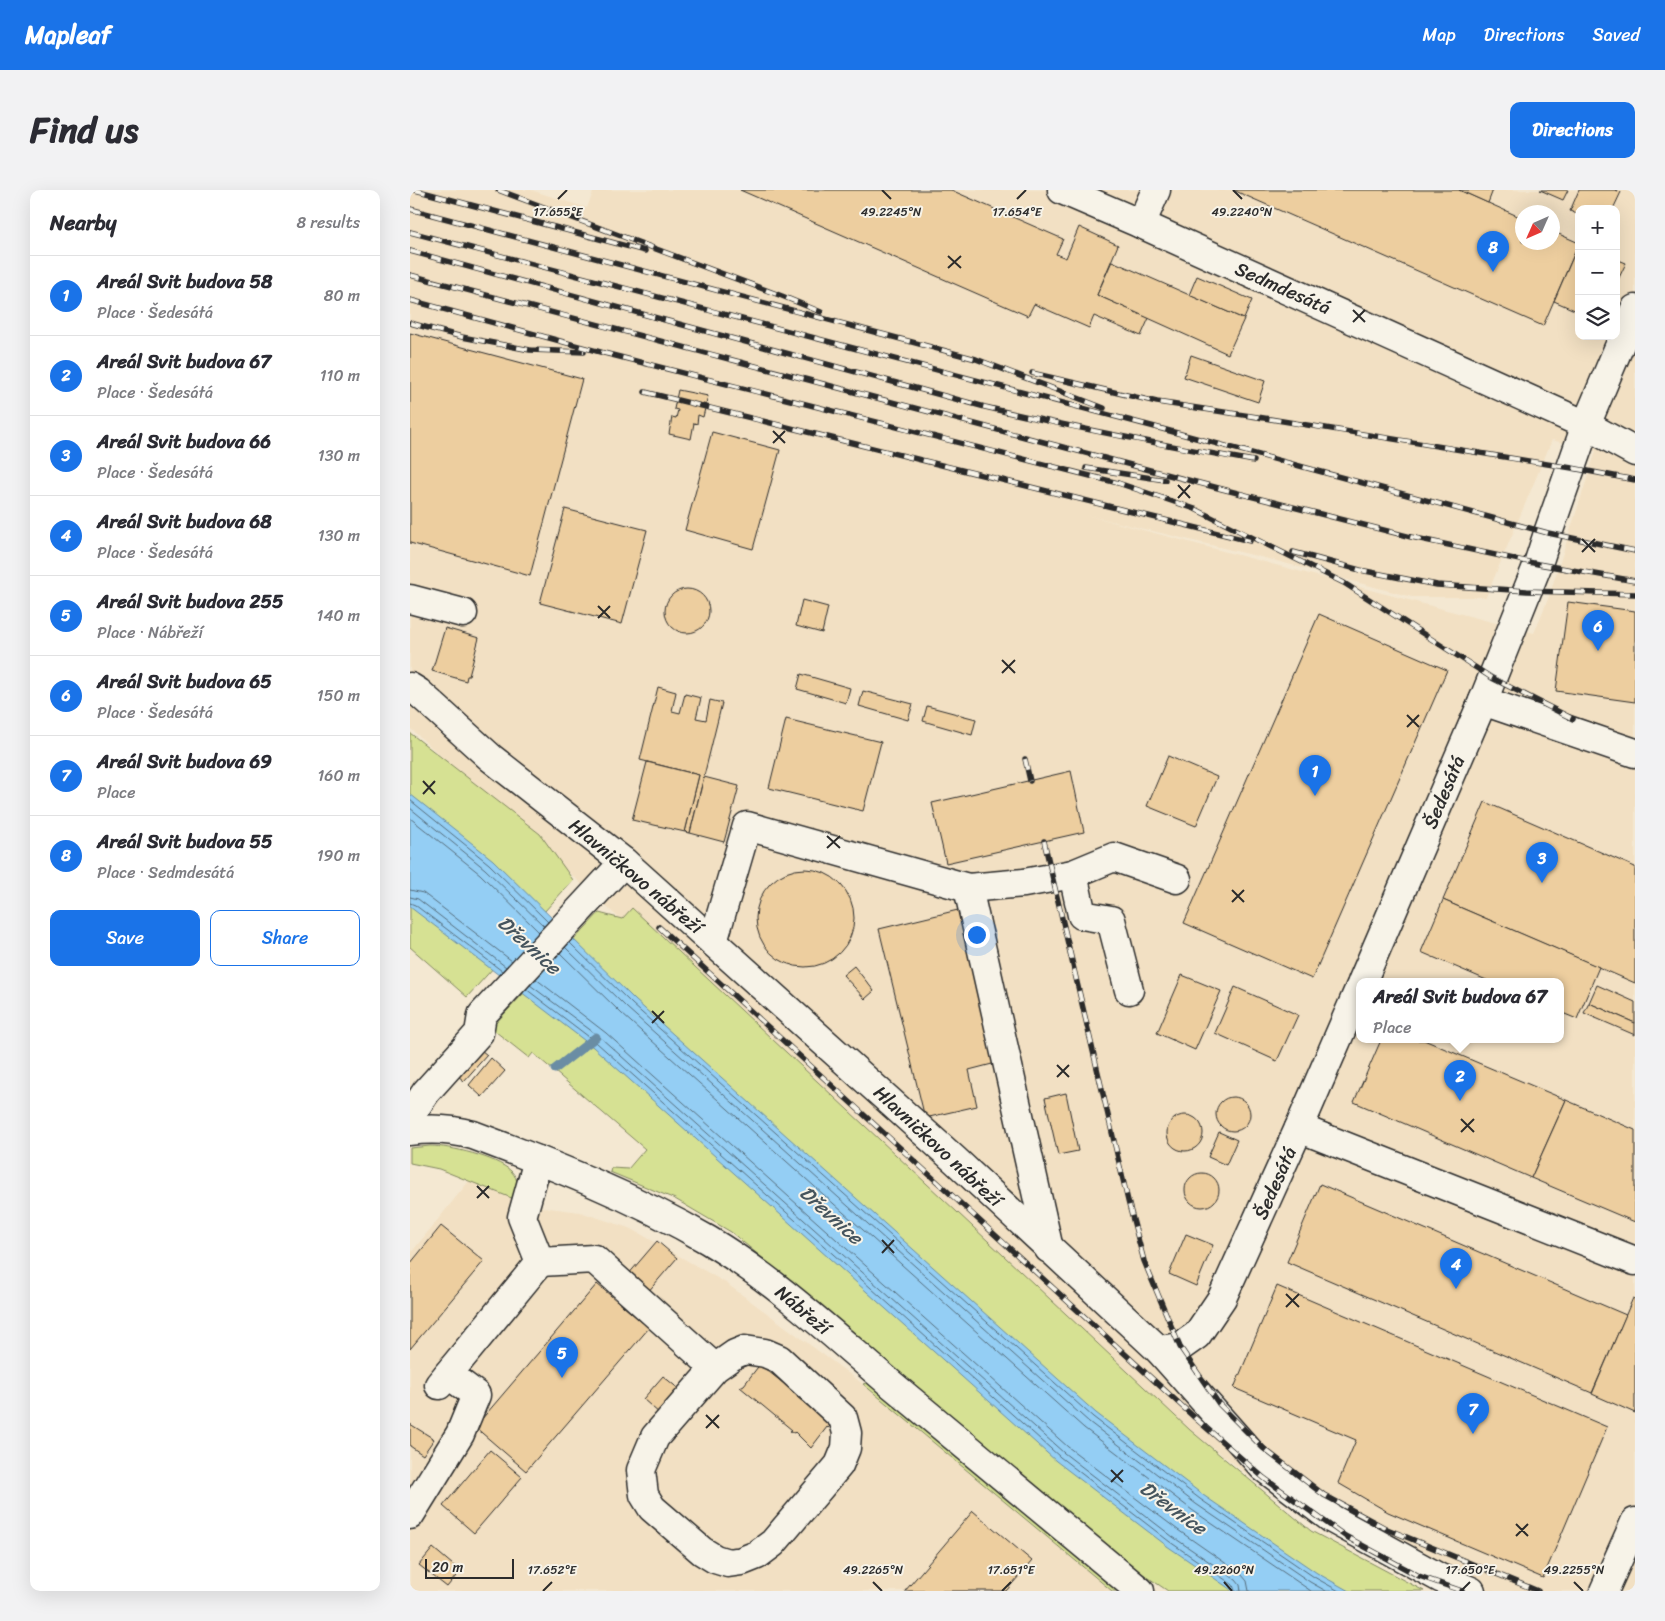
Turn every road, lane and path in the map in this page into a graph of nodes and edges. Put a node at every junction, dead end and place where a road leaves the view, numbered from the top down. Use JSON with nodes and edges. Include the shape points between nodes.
{"nodes":[{"id":1,"x":1062,"y":190,"type":"edge"},
{"id":2,"x":1156,"y":190,"type":"edge"},
{"id":3,"x":1141,"y":224,"type":"junction"},
{"id":4,"x":1635,"y":308,"type":"edge"},
{"id":5,"x":1586,"y":425,"type":"junction"},
{"id":6,"x":1635,"y":452,"type":"edge"},
{"id":7,"x":410,"y":599,"type":"edge"},
{"id":8,"x":463,"y":613,"type":"dead end"},
{"id":9,"x":410,"y":687,"type":"edge"},
{"id":10,"x":1483,"y":701,"type":"junction"},
{"id":11,"x":1635,"y":753,"type":"edge"},
{"id":12,"x":624,"y":862,"type":"junction"},
{"id":13,"x":1074,"y":874,"type":"junction"},
{"id":14,"x":1176,"y":879,"type":"dead end"},
{"id":15,"x":968,"y":888,"type":"junction"},
{"id":16,"x":713,"y":942,"type":"junction"},
{"id":17,"x":1364,"y":978,"type":"edge"},
{"id":18,"x":1130,"y":990,"type":"dead end"},
{"id":19,"x":1356,"y":996,"type":"edge"},
{"id":20,"x":410,"y":1116,"type":"edge"},
{"id":21,"x":1300,"y":1128,"type":"junction"},
{"id":22,"x":410,"y":1131,"type":"edge"},
{"id":23,"x":538,"y":1160,"type":"junction"},
{"id":24,"x":1049,"y":1248,"type":"junction"},
{"id":25,"x":1635,"y":1261,"type":"edge"},
{"id":26,"x":540,"y":1262,"type":"junction"},
{"id":27,"x":1159,"y":1350,"type":"junction"},
{"id":28,"x":716,"y":1368,"type":"junction"},
{"id":29,"x":410,"y":1515,"type":"edge"},
{"id":30,"x":1635,"y":1522,"type":"edge"},
{"id":31,"x":1140,"y":1591,"type":"edge"},
{"id":32,"x":1471,"y":1591,"type":"edge"},
{"id":33,"x":1604,"y":1591,"type":"edge"}],
"edges":[{"from":1,"to":3,"type":"street","name":"Sedmdesátá"},
{"from":2,"to":3,"type":"street"},
{"from":3,"to":5,"type":"street","name":"Sedmdesátá"},
{"from":4,"to":5,"type":"street"},
{"from":5,"to":6,"type":"street","name":"Sedmdesátá"},
{"from":5,"to":10,"type":"street","name":"Šedesátá","via":[[1538,564]]},
{"from":7,"to":8,"type":"street"},
{"from":9,"to":12,"type":"street","name":"Hlavničkovo nábřeží","via":[[491,758]]},
{"from":10,"to":11,"type":"street"},
{"from":10,"to":17,"type":"street","name":"Šedesátá"},
{"from":12,"to":16,"type":"street","name":"Hlavničkovo nábřeží"},
{"from":12,"to":20,"type":"street","via":[[482,1016],[479,1033],[426,1092]]},
{"from":13,"to":14,"type":"street","via":[[1114,857]]},
{"from":13,"to":15,"type":"street"},
{"from":13,"to":18,"type":"street","via":[[1082,915],[1111,920]]},
{"from":15,"to":16,"type":"street","via":[[747,826]]},
{"from":15,"to":24,"type":"street"},
{"from":16,"to":24,"type":"street","name":"Hlavničkovo nábřeží"},
{"from":19,"to":21,"type":"street","name":"Šedesátá"},
{"from":21,"to":25,"type":"street"},
{"from":21,"to":27,"type":"street","name":"Šedesátá","via":[[1222,1298],[1197,1335],[1180,1347]]},
{"from":22,"to":23,"type":"street","name":"Nábřeží","via":[[433,1128],[461,1132]]},
{"from":23,"to":26,"type":"street","via":[[522,1217]]},
{"from":23,"to":31,"type":"street","name":"Nábřeží","via":[[633,1201],[743,1263]]},
{"from":24,"to":27,"type":"street","name":"Hlavničkovo nábřeží"},
{"from":26,"to":28,"type":"street","via":[[594,1259]]},
{"from":26,"to":29,"type":"street","via":[[443,1380],[476,1395],[460,1434]]},
{"from":27,"to":32,"type":"street","name":"Hlavničkovo nábřeží","via":[[1264,1467],[1332,1519],[1440,1578]]},
{"from":28,"to":28,"type":"street","via":[[656,1437],[641,1470],[644,1495],[652,1508],[702,1551],[728,1563],[758,1555],[773,1543],[839,1464],[846,1448],[847,1433],[843,1418],[779,1359],[746,1350]]},
{"from":30,"to":33,"type":"street"}]}
